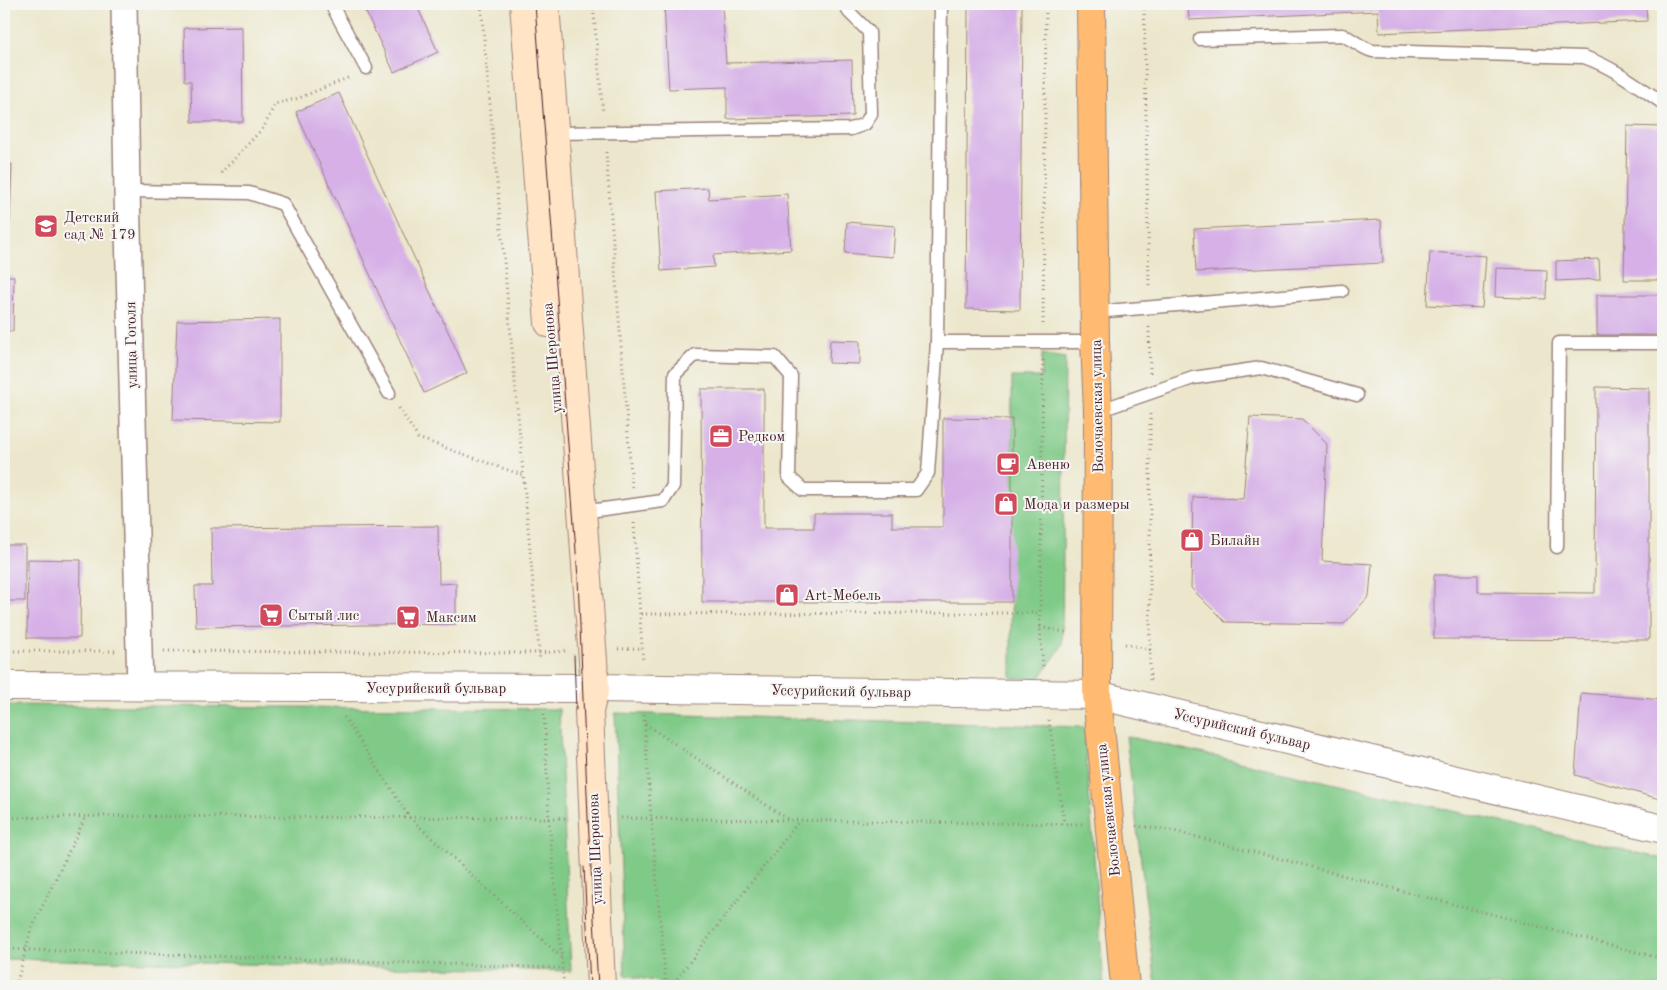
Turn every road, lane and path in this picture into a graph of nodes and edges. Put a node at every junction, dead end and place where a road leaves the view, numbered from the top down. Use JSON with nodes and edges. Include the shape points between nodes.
{"nodes":[{"id":1,"x":124,"y":4,"type":"edge"},
{"id":2,"x":331,"y":4,"type":"edge"},
{"id":3,"x":481,"y":4,"type":"edge"},
{"id":4,"x":524,"y":4,"type":"edge"},
{"id":5,"x":545,"y":4,"type":"edge"},
{"id":6,"x":593,"y":4,"type":"edge"},
{"id":7,"x":844,"y":4,"type":"edge"},
{"id":8,"x":941,"y":4,"type":"edge"},
{"id":9,"x":1046,"y":4,"type":"edge"},
{"id":10,"x":1091,"y":4,"type":"edge"},
{"id":11,"x":1144,"y":4,"type":"edge"},
{"id":12,"x":1200,"y":39,"type":"dead end"},
{"id":13,"x":366,"y":68,"type":"joint"},
{"id":14,"x":1663,"y":102,"type":"edge"},
{"id":15,"x":555,"y":133,"type":"junction"},
{"id":16,"x":604,"y":133,"type":"junction"},
{"id":17,"x":127,"y":191,"type":"junction"},
{"id":18,"x":204,"y":192,"type":"junction"},
{"id":19,"x":1342,"y":292,"type":"dead end"},
{"id":20,"x":1149,"y":307,"type":"junction"},
{"id":21,"x":1095,"y":312,"type":"junction"},
{"id":22,"x":937,"y":342,"type":"junction"},
{"id":23,"x":1043,"y":342,"type":"junction"},
{"id":24,"x":1095,"y":342,"type":"junction"},
{"id":25,"x":1663,"y":343,"type":"edge"},
{"id":26,"x":389,"y":393,"type":"joint"},
{"id":27,"x":1150,"y":393,"type":"junction"},
{"id":28,"x":1357,"y":395,"type":"dead end"},
{"id":29,"x":1098,"y":411,"type":"junction"},
{"id":30,"x":522,"y":475,"type":"junction"},
{"id":31,"x":633,"y":505,"type":"junction"},
{"id":32,"x":582,"y":512,"type":"junction"},
{"id":33,"x":1557,"y":547,"type":"dead end"},
{"id":34,"x":1041,"y":613,"type":"junction"},
{"id":35,"x":641,"y":614,"type":"junction"},
{"id":36,"x":643,"y":648,"type":"junction"},
{"id":37,"x":583,"y":650,"type":"junction"},
{"id":38,"x":4,"y":651,"type":"edge"},
{"id":39,"x":139,"y":651,"type":"junction"},
{"id":40,"x":539,"y":653,"type":"junction"},
{"id":41,"x":4,"y":686,"type":"edge"},
{"id":42,"x":140,"y":687,"type":"junction"},
{"id":43,"x":543,"y":688,"type":"junction"},
{"id":44,"x":644,"y":688,"type":"junction"},
{"id":45,"x":1046,"y":694,"type":"junction"},
{"id":46,"x":588,"y":695,"type":"junction"},
{"id":47,"x":1097,"y":695,"type":"junction"},
{"id":48,"x":1149,"y":707,"type":"junction"},
{"id":49,"x":344,"y":716,"type":"dead end"},
{"id":50,"x":644,"y":723,"type":"junction"},
{"id":51,"x":86,"y":816,"type":"junction"},
{"id":52,"x":651,"y":817,"type":"junction"},
{"id":53,"x":4,"y":818,"type":"edge"},
{"id":54,"x":410,"y":818,"type":"junction"},
{"id":55,"x":549,"y":818,"type":"junction"},
{"id":56,"x":594,"y":818,"type":"junction"},
{"id":57,"x":790,"y":821,"type":"junction"},
{"id":58,"x":799,"y":821,"type":"junction"},
{"id":59,"x":1064,"y":823,"type":"junction"},
{"id":60,"x":1110,"y":824,"type":"junction"},
{"id":61,"x":1663,"y":829,"type":"edge"},
{"id":62,"x":4,"y":949,"type":"edge"},
{"id":63,"x":26,"y":949,"type":"junction"},
{"id":64,"x":562,"y":958,"type":"junction"},
{"id":65,"x":1663,"y":958,"type":"edge"},
{"id":66,"x":562,"y":968,"type":"junction"},
{"id":67,"x":16,"y":986,"type":"edge"},
{"id":68,"x":564,"y":986,"type":"edge"},
{"id":69,"x":601,"y":986,"type":"edge"},
{"id":70,"x":666,"y":986,"type":"edge"},
{"id":71,"x":671,"y":986,"type":"edge"},
{"id":72,"x":1126,"y":986,"type":"edge"}],
"edges":[{"from":1,"to":17,"type":"street","name":"улица Гоголя"},
{"from":2,"to":13,"type":"lane"},
{"from":3,"to":30,"type":"path"},
{"from":4,"to":37,"type":"main road","name":"улица Шеронова","via":[[574,629]]},
{"from":5,"to":15,"type":"main road","name":"улица Шеронова"},
{"from":6,"to":16,"type":"path"},
{"from":7,"to":16,"type":"lane","via":[[869,32],[871,114],[865,124],[851,129]]},
{"from":8,"to":22,"type":"lane"},
{"from":9,"to":23,"type":"path"},
{"from":10,"to":21,"type":"main road","name":"Волочаевская улица"},
{"from":11,"to":20,"type":"path"},
{"from":12,"to":14,"type":"lane","via":[[1342,35],[1373,51],[1584,57],[1598,62]]},
{"from":13,"to":18,"type":"path","via":[[340,82],[274,104],[264,127]]},
{"from":15,"to":16,"type":"lane"},
{"from":15,"to":32,"type":"main road","name":"улица Шеронова"},
{"from":16,"to":31,"type":"path"},
{"from":17,"to":18,"type":"lane"},
{"from":17,"to":39,"type":"street","name":"улица Гоголя"},
{"from":18,"to":26,"type":"lane","via":[[249,193],[283,204]]},
{"from":19,"to":20,"type":"lane"},
{"from":20,"to":21,"type":"lane"},
{"from":20,"to":27,"type":"path"},
{"from":21,"to":24,"type":"main road","name":"Волочаевская улица"},
{"from":22,"to":23,"type":"lane"},
{"from":22,"to":31,"type":"lane","via":[[928,473],[916,490],[803,490],[789,477],[791,376],[775,357],[695,355],[675,374],[673,486],[662,501]]},
{"from":23,"to":24,"type":"lane"},
{"from":23,"to":34,"type":"path"},
{"from":24,"to":29,"type":"main road","name":"Волочаевская улица"},
{"from":25,"to":33,"type":"lane","via":[[1559,342]]},
{"from":26,"to":30,"type":"path","via":[[418,438]]},
{"from":27,"to":28,"type":"lane","via":[[1194,378],[1261,368]]},
{"from":27,"to":29,"type":"lane"},
{"from":27,"to":48,"type":"path"},
{"from":29,"to":47,"type":"main road","name":"Волочаевская улица"},
{"from":30,"to":40,"type":"path"},
{"from":31,"to":32,"type":"lane"},
{"from":31,"to":35,"type":"path"},
{"from":32,"to":37,"type":"main road","name":"улица Шеронова"},
{"from":34,"to":35,"type":"path"},
{"from":34,"to":45,"type":"path"},
{"from":35,"to":36,"type":"path"},
{"from":36,"to":37,"type":"path"},
{"from":36,"to":44,"type":"path"},
{"from":37,"to":40,"type":"path"},
{"from":37,"to":46,"type":"main road","name":"улица Шеронова"},
{"from":38,"to":39,"type":"path"},
{"from":39,"to":40,"type":"path"},
{"from":39,"to":42,"type":"street","name":"улица Гоголя"},
{"from":40,"to":43,"type":"path"},
{"from":41,"to":42,"type":"street","name":"Уссурийский бульвар"},
{"from":42,"to":43,"type":"street","name":"Уссурийский бульвар"},
{"from":43,"to":46,"type":"street","name":"Уссурийский бульвар"},
{"from":43,"to":55,"type":"path"},
{"from":44,"to":45,"type":"street","name":"Уссурийский бульвар"},
{"from":44,"to":46,"type":"street","name":"Уссурийский бульвар"},
{"from":44,"to":50,"type":"path"},
{"from":45,"to":47,"type":"street","name":"Уссурийский бульвар"},
{"from":45,"to":59,"type":"path"},
{"from":46,"to":56,"type":"main road","name":"улица Шеронова"},
{"from":47,"to":48,"type":"street","name":"Уссурийский бульвар"},
{"from":47,"to":60,"type":"main road","name":"Волочаевская улица"},
{"from":48,"to":61,"type":"street","name":"Уссурийский бульвар"},
{"from":49,"to":54,"type":"path"},
{"from":50,"to":52,"type":"path"},
{"from":50,"to":57,"type":"path"},
{"from":51,"to":53,"type":"path"},
{"from":51,"to":54,"type":"path"},
{"from":51,"to":63,"type":"path","via":[[31,930]]},
{"from":52,"to":56,"type":"path"},
{"from":52,"to":57,"type":"path"},
{"from":52,"to":70,"type":"path"},
{"from":54,"to":55,"type":"path"},
{"from":54,"to":64,"type":"path"},
{"from":55,"to":56,"type":"path"},
{"from":55,"to":64,"type":"path"},
{"from":56,"to":69,"type":"main road","name":"улица Шеронова"},
{"from":57,"to":58,"type":"path"},
{"from":58,"to":59,"type":"path"},
{"from":58,"to":71,"type":"path"},
{"from":59,"to":60,"type":"path"},
{"from":60,"to":65,"type":"path","via":[[1170,830]]},
{"from":60,"to":72,"type":"main road","name":"Волочаевская улица"},
{"from":62,"to":63,"type":"path"},
{"from":63,"to":66,"type":"path"},
{"from":63,"to":67,"type":"path"},
{"from":64,"to":66,"type":"path"},
{"from":66,"to":68,"type":"path"}]}
